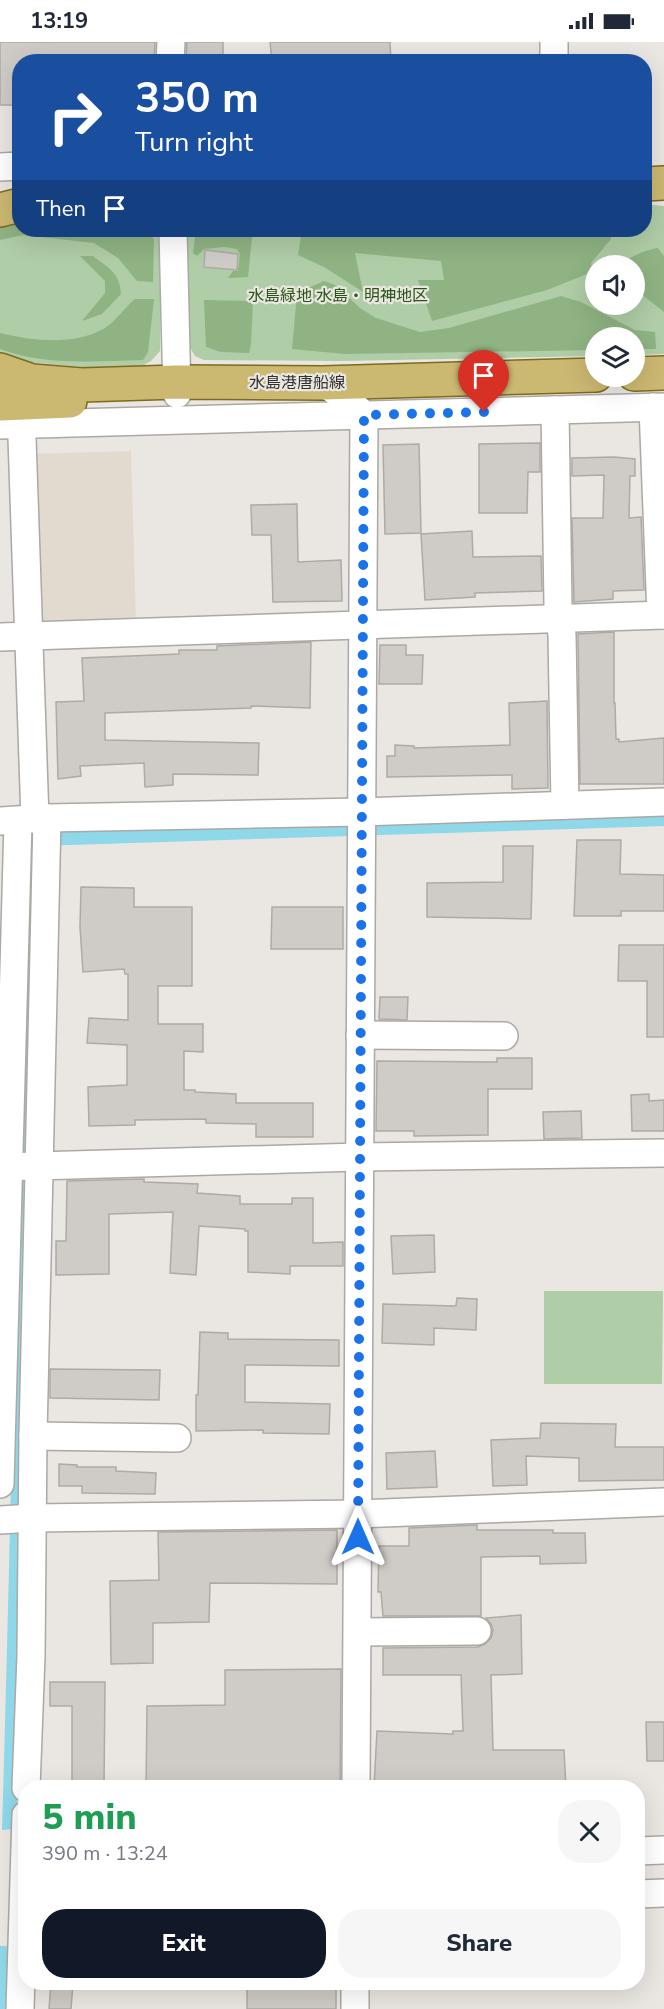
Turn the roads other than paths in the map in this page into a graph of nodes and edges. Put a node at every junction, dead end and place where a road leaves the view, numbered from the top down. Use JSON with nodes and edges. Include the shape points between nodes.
{"nodes":[{"id":1,"x":173,"y":237,"type":"edge"},
{"id":2,"x":0,"y":370,"type":"edge"},
{"id":3,"x":664,"y":373,"type":"edge"},
{"id":4,"x":645,"y":374,"type":"edge"},
{"id":5,"x":585,"y":375,"type":"edge"},
{"id":6,"x":401,"y":380,"type":"junction"},
{"id":7,"x":323,"y":383,"type":"junction"},
{"id":8,"x":177,"y":388,"type":"junction"},
{"id":9,"x":659,"y":407,"type":"edge"},
{"id":10,"x":555,"y":410,"type":"junction"},
{"id":11,"x":6,"y":415,"type":"edge"},
{"id":12,"x":364,"y":415,"type":"junction"},
{"id":13,"x":662,"y":615,"type":"edge"},
{"id":14,"x":560,"y":619,"type":"junction"},
{"id":15,"x":362,"y":625,"type":"junction"},
{"id":16,"x":29,"y":636,"type":"junction"},
{"id":17,"x":0,"y":637,"type":"edge"},
{"id":18,"x":664,"y":802,"type":"edge"},
{"id":19,"x":565,"y":805,"type":"junction"},
{"id":20,"x":361,"y":823,"type":"junction"},
{"id":21,"x":32,"y":827,"type":"edge"},
{"id":22,"x":360,"y":1035,"type":"junction"},
{"id":23,"x":504,"y":1036,"type":"dead end"},
{"id":24,"x":664,"y":1153,"type":"edge"},
{"id":25,"x":359,"y":1157,"type":"junction"},
{"id":26,"x":19,"y":1166,"type":"edge"},
{"id":27,"x":33,"y":1436,"type":"junction"},
{"id":28,"x":177,"y":1438,"type":"dead end"},
{"id":29,"x":0,"y":1484,"type":"edge"},
{"id":30,"x":664,"y":1502,"type":"edge"},
{"id":31,"x":358,"y":1514,"type":"junction"},
{"id":32,"x":16,"y":1519,"type":"edge"},
{"id":33,"x":477,"y":1631,"type":"dead end"},
{"id":34,"x":359,"y":1632,"type":"junction"},
{"id":35,"x":26,"y":1780,"type":"edge"},
{"id":36,"x":356,"y":1780,"type":"edge"},
{"id":37,"x":664,"y":1850,"type":"edge"},
{"id":38,"x":645,"y":1851,"type":"edge"},
{"id":39,"x":17,"y":1869,"type":"edge"},
{"id":40,"x":664,"y":1893,"type":"edge"},
{"id":41,"x":645,"y":1894,"type":"edge"},
{"id":42,"x":16,"y":1907,"type":"edge"},
{"id":43,"x":18,"y":1948,"type":"edge"},
{"id":44,"x":20,"y":1990,"type":"edge"},
{"id":45,"x":355,"y":1990,"type":"edge"},
{"id":46,"x":21,"y":2009,"type":"edge"},
{"id":47,"x":355,"y":2009,"type":"edge"}],
"edges":[{"from":1,"to":8,"type":"street"},
{"from":2,"to":8,"type":"main road","name":"水島港唐船線","via":[[32,381],[57,384]]},
{"from":3,"to":4,"type":"main road"},
{"from":5,"to":6,"type":"main road","name":"水島港唐船線"},
{"from":6,"to":7,"type":"main road","name":"水島港唐船線"},
{"from":6,"to":12,"type":"street"},
{"from":7,"to":8,"type":"main road","name":"水島港唐船線"},
{"from":7,"to":12,"type":"street"},
{"from":8,"to":11,"type":"main road","via":[[47,403]]},
{"from":9,"to":10,"type":"street"},
{"from":9,"to":13,"type":"street"},
{"from":10,"to":12,"type":"street"},
{"from":10,"to":14,"type":"street"},
{"from":11,"to":12,"type":"street"},
{"from":11,"to":16,"type":"street"},
{"from":12,"to":15,"type":"street"},
{"from":13,"to":14,"type":"street"},
{"from":14,"to":15,"type":"street"},
{"from":14,"to":19,"type":"street"},
{"from":15,"to":16,"type":"street"},
{"from":15,"to":20,"type":"street"},
{"from":16,"to":17,"type":"street"},
{"from":16,"to":21,"type":"street"},
{"from":18,"to":19,"type":"street"},
{"from":19,"to":20,"type":"street"},
{"from":20,"to":21,"type":"street"},
{"from":20,"to":22,"type":"street"},
{"from":21,"to":26,"type":"street"},
{"from":21,"to":26,"type":"street"},
{"from":22,"to":23,"type":"street"},
{"from":22,"to":25,"type":"street"},
{"from":24,"to":25,"type":"street"},
{"from":25,"to":26,"type":"street"},
{"from":25,"to":31,"type":"street"},
{"from":26,"to":27,"type":"street"},
{"from":26,"to":29,"type":"street"},
{"from":27,"to":28,"type":"street"},
{"from":27,"to":32,"type":"street"},
{"from":30,"to":31,"type":"street"},
{"from":31,"to":32,"type":"street"},
{"from":31,"to":34,"type":"street"},
{"from":32,"to":35,"type":"street","via":[[31,1656]]},
{"from":33,"to":34,"type":"street"},
{"from":34,"to":36,"type":"street"},
{"from":37,"to":38,"type":"street"},
{"from":39,"to":42,"type":"street"},
{"from":40,"to":41,"type":"street"},
{"from":42,"to":43,"type":"street"},
{"from":44,"to":46,"type":"street"},
{"from":45,"to":47,"type":"street"}]}
